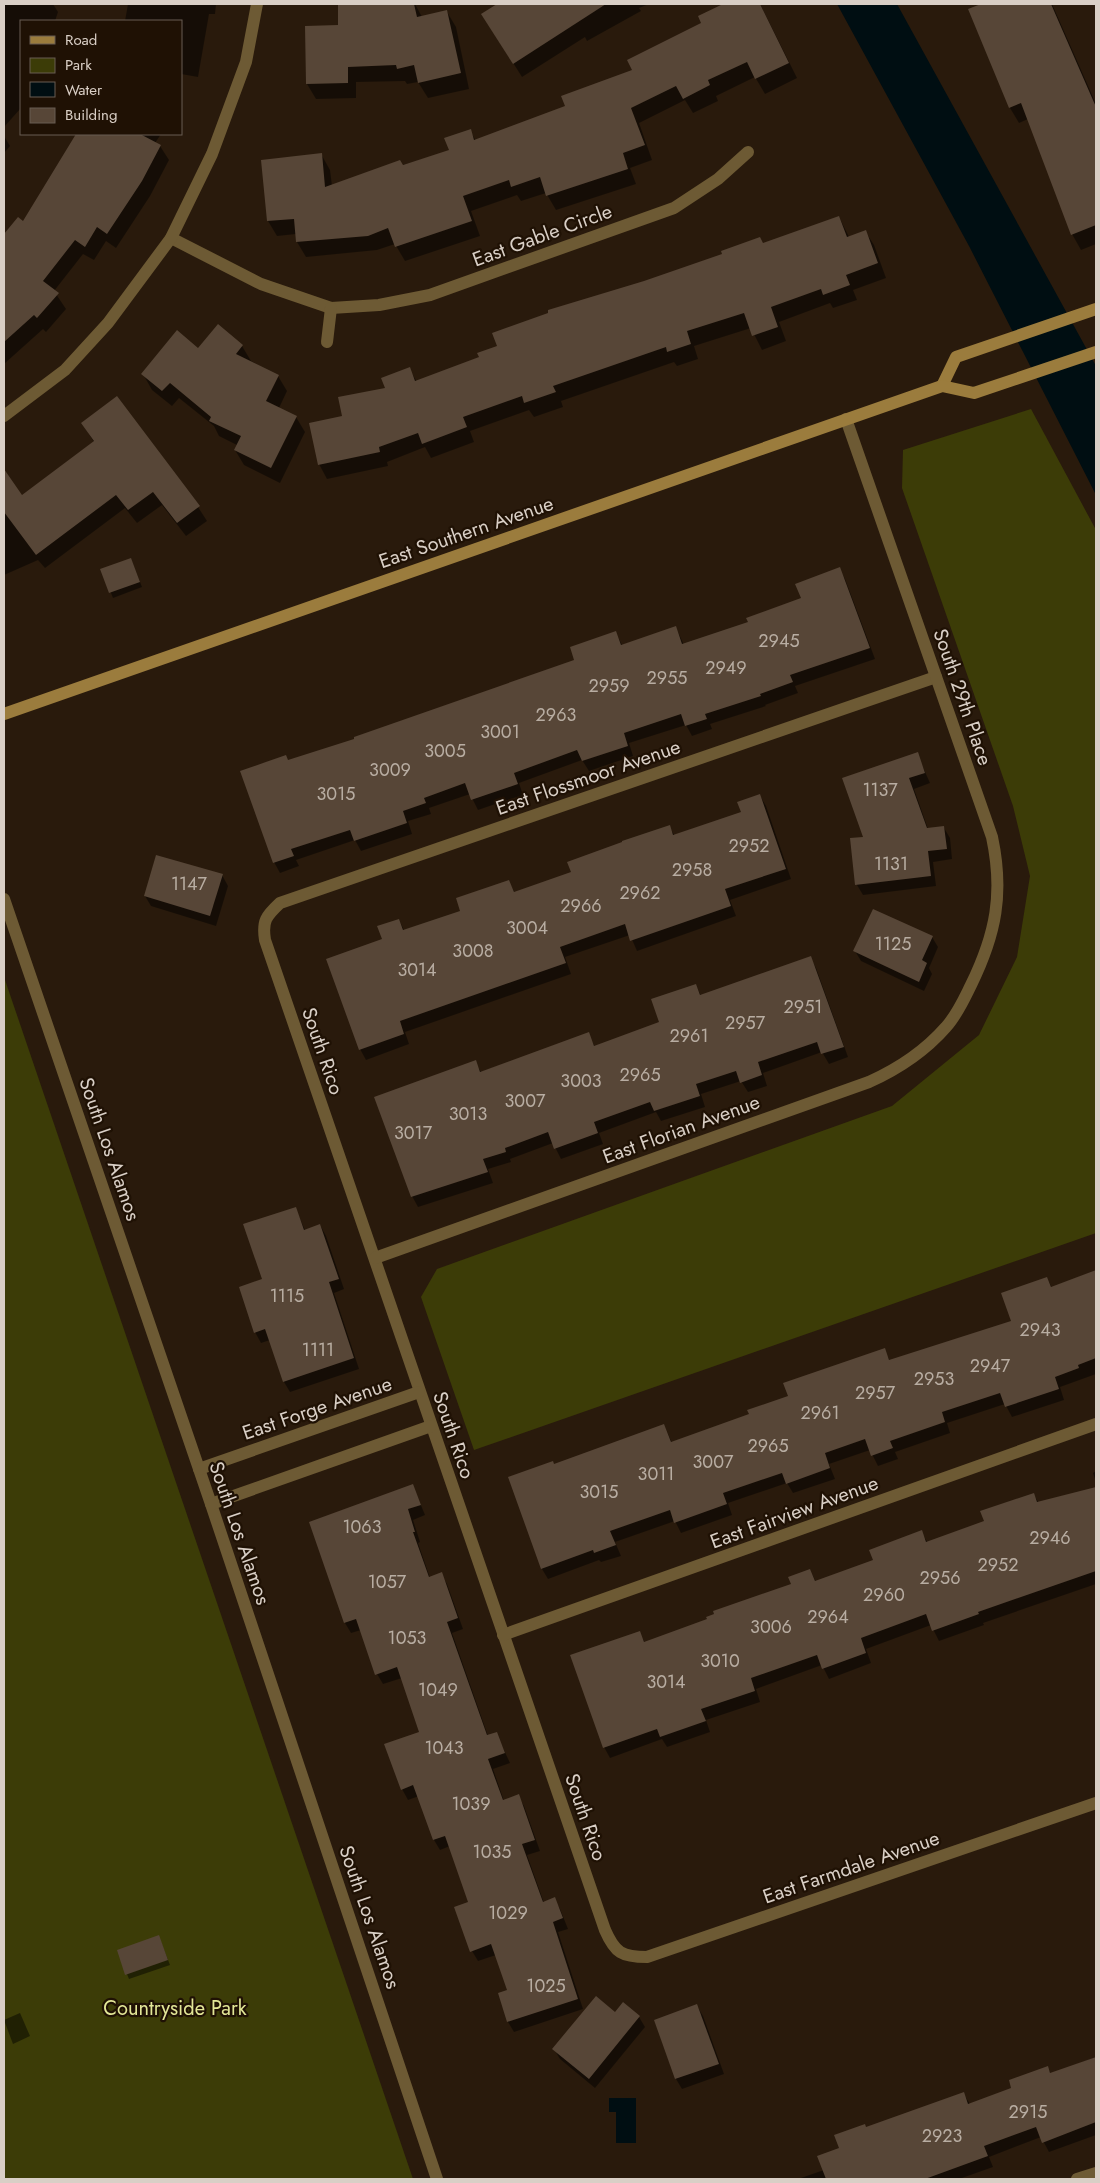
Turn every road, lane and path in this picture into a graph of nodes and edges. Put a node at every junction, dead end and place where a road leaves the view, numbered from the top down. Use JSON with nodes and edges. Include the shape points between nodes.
{"nodes":[{"id":1,"x":257,"y":4,"type":"edge"},
{"id":2,"x":748,"y":152,"type":"dead end"},
{"id":3,"x":171,"y":238,"type":"junction"},
{"id":4,"x":330,"y":308,"type":"junction"},
{"id":5,"x":1096,"y":308,"type":"edge"},
{"id":6,"x":327,"y":342,"type":"dead end"},
{"id":7,"x":1096,"y":352,"type":"edge"},
{"id":8,"x":942,"y":386,"type":"junction"},
{"id":9,"x":4,"y":416,"type":"edge"},
{"id":10,"x":846,"y":419,"type":"junction"},
{"id":11,"x":936,"y":677,"type":"junction"},
{"id":12,"x":4,"y":714,"type":"edge"},
{"id":13,"x":4,"y":900,"type":"edge"},
{"id":14,"x":263,"y":926,"type":"joint"},
{"id":15,"x":968,"y":991,"type":"joint"},
{"id":16,"x":375,"y":1258,"type":"junction"},
{"id":17,"x":419,"y":1392,"type":"junction"},
{"id":18,"x":1096,"y":1424,"type":"edge"},
{"id":19,"x":431,"y":1426,"type":"junction"},
{"id":20,"x":199,"y":1469,"type":"junction"},
{"id":21,"x":211,"y":1504,"type":"junction"},
{"id":22,"x":504,"y":1634,"type":"junction"},
{"id":23,"x":1096,"y":1802,"type":"edge"},
{"id":24,"x":618,"y":1952,"type":"joint"},
{"id":25,"x":1096,"y":2174,"type":"edge"},
{"id":26,"x":438,"y":2179,"type":"edge"},
{"id":27,"x":1076,"y":2179,"type":"edge"}],
"edges":[{"from":1,"to":3,"type":"street","via":[[246,62],[212,154]]},
{"from":2,"to":4,"type":"street","name":"East Gable Circle","via":[[718,179],[674,208],[430,296],[379,305]]},
{"from":3,"to":4,"type":"street","name":"East Gable Circle","via":[[261,284]]},
{"from":3,"to":9,"type":"street","via":[[108,323],[71,363]]},
{"from":4,"to":6,"type":"street"},
{"from":5,"to":8,"type":"main road","via":[[956,357]]},
{"from":7,"to":8,"type":"main road","via":[[974,393]]},
{"from":8,"to":10,"type":"main road","name":"East Southern Avenue"},
{"from":10,"to":11,"type":"street","name":"South 29th Place"},
{"from":10,"to":12,"type":"main road","name":"East Southern Avenue"},
{"from":11,"to":14,"type":"street","name":"East Flossmoor Avenue","via":[[280,903],[268,914]]},
{"from":11,"to":15,"type":"street","name":"South 29th Place","via":[[992,837],[999,883],[994,928]]},
{"from":13,"to":20,"type":"street","name":"South Los Alamos"},
{"from":14,"to":16,"type":"street","name":"South Rico","via":[[265,940]]},
{"from":15,"to":16,"type":"street","name":"East Florian Avenue","via":[[946,1027],[890,1073]]},
{"from":16,"to":17,"type":"street","name":"South Rico"},
{"from":17,"to":19,"type":"street","name":"South Rico"},
{"from":17,"to":20,"type":"street","name":"East Forge Avenue"},
{"from":18,"to":22,"type":"street","name":"East Fairview Avenue"},
{"from":19,"to":21,"type":"street"},
{"from":19,"to":22,"type":"street","name":"South Rico"},
{"from":20,"to":21,"type":"street","name":"South Los Alamos"},
{"from":21,"to":26,"type":"street","name":"South Los Alamos"},
{"from":22,"to":24,"type":"street","name":"South Rico","via":[[605,1930]]},
{"from":23,"to":24,"type":"street","name":"East Farmdale Avenue","via":[[648,1957]]},
{"from":25,"to":27,"type":"street"}]}
